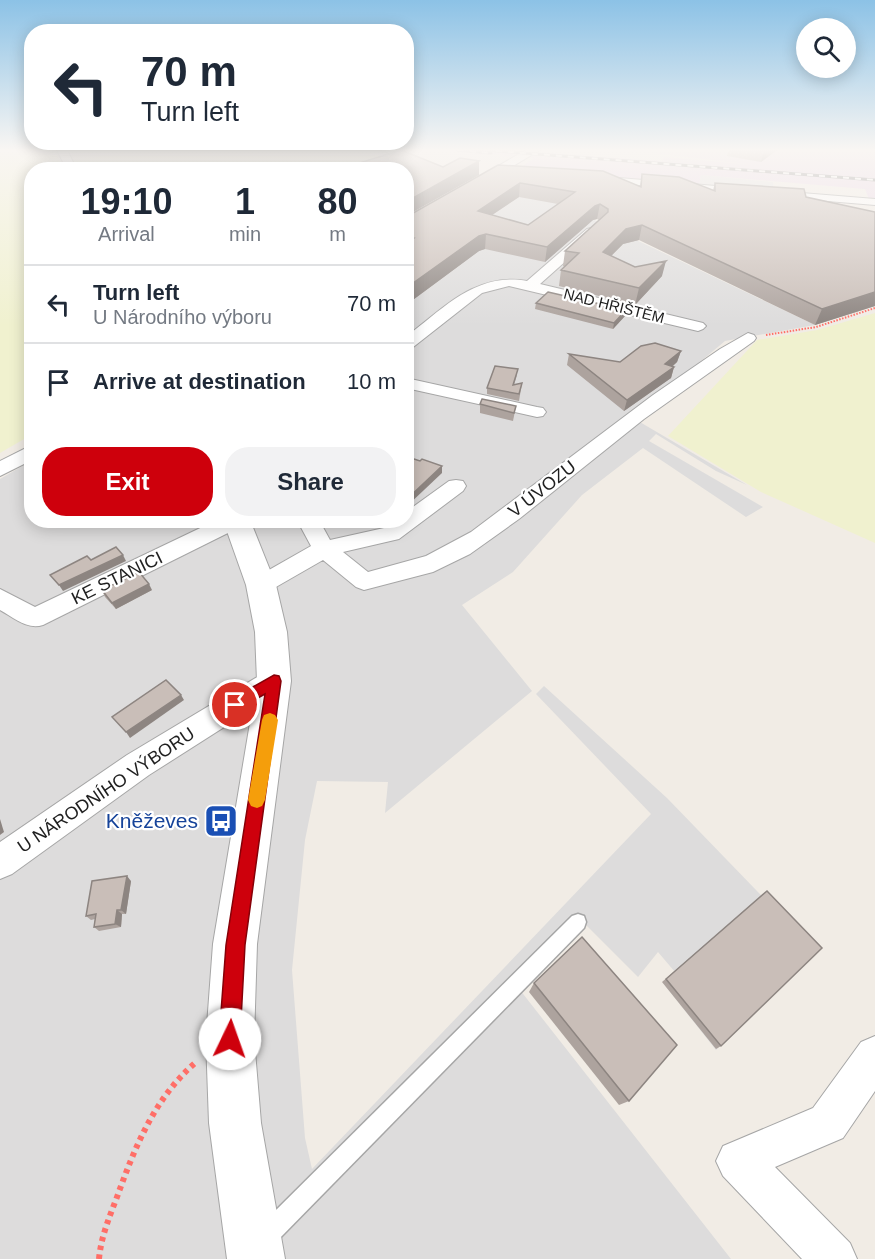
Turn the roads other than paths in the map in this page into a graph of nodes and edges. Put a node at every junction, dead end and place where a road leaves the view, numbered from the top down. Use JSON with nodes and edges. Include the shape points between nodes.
{"nodes":[{"id":1,"x":435,"y":209,"type":"edge"},
{"id":2,"x":414,"y":221,"type":"edge"},
{"id":3,"x":598,"y":225,"type":"edge"},
{"id":4,"x":530,"y":286,"type":"junction"},
{"id":5,"x":698,"y":326,"type":"dead end"},
{"id":6,"x":748,"y":338,"type":"road end"},
{"id":7,"x":414,"y":339,"type":"edge"},
{"id":8,"x":414,"y":384,"type":"edge"},
{"id":9,"x":537,"y":412,"type":"dead end"},
{"id":10,"x":24,"y":456,"type":"edge"},
{"id":11,"x":0,"y":470,"type":"edge"},
{"id":12,"x":456,"y":486,"type":"dead end"},
{"id":13,"x":414,"y":517,"type":"edge"},
{"id":14,"x":220,"y":528,"type":"edge"},
{"id":15,"x":239,"y":528,"type":"edge"},
{"id":16,"x":312,"y":528,"type":"edge"},
{"id":17,"x":398,"y":528,"type":"edge"},
{"id":18,"x":324,"y":549,"type":"junction"},
{"id":19,"x":261,"y":585,"type":"junction"},
{"id":20,"x":0,"y":598,"type":"edge"},
{"id":21,"x":274,"y":681,"type":"junction"},
{"id":22,"x":0,"y":862,"type":"edge"},
{"id":23,"x":578,"y":922,"type":"dead end"},
{"id":24,"x":875,"y":1056,"type":"edge"},
{"id":25,"x":255,"y":1254,"type":"edge"},
{"id":26,"x":834,"y":1259,"type":"edge"}],
"edges":[{"from":1,"to":2,"type":"street"},
{"from":3,"to":4,"type":"street","name":"NAD HŘIŠTĚM"},
{"from":4,"to":5,"type":"street","name":"NAD HŘIŠTĚM"},
{"from":4,"to":7,"type":"street","name":"NAD HŘIŠTĚM","via":[[509,282],[477,290]]},
{"from":6,"to":18,"type":"street","name":"V ÚVOZU","via":[[691,374],[528,502],[442,559],[364,581]]},
{"from":8,"to":9,"type":"street"},
{"from":10,"to":11,"type":"street"},
{"from":12,"to":13,"type":"street"},
{"from":14,"to":20,"type":"street","name":"KE STANICI","via":[[34,618]]},
{"from":15,"to":19,"type":"street"},
{"from":16,"to":18,"type":"street"},
{"from":17,"to":18,"type":"street","via":[[390,534]]},
{"from":18,"to":19,"type":"street"},
{"from":19,"to":21,"type":"street","via":[[271,632]]},
{"from":21,"to":22,"type":"street","name":"U NÁRODNÍHO VÝBORU","via":[[138,765]]},
{"from":21,"to":25,"type":"street","via":[[236,945],[230,1039],[235,1123]]},
{"from":23,"to":25,"type":"lane"},
{"from":24,"to":26,"type":"street","via":[[828,1123],[738,1161]]}]}
